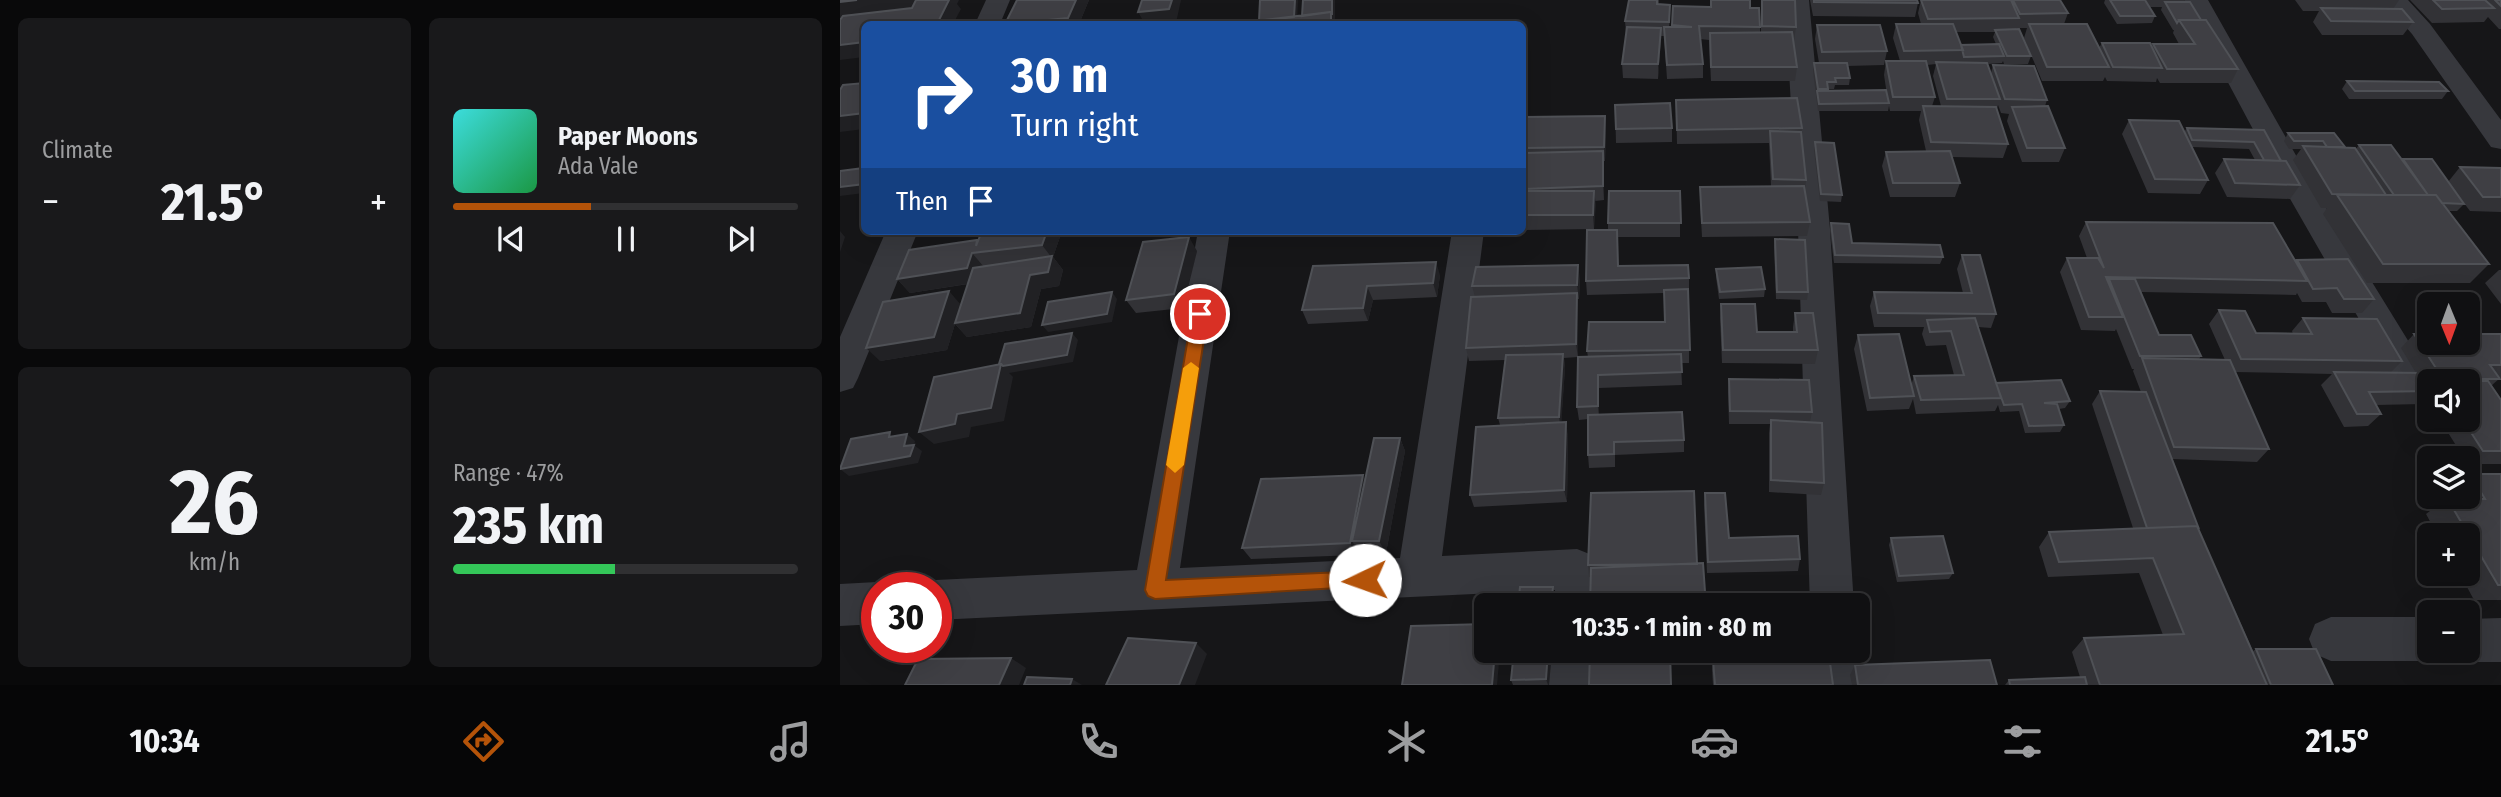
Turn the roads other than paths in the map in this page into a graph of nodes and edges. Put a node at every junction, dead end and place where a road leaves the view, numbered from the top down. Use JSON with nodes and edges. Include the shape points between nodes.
{"nodes":[{"id":1,"x":999,"y":0,"type":"edge"},
{"id":2,"x":1797,"y":0,"type":"edge"},
{"id":3,"x":2196,"y":0,"type":"edge"},
{"id":4,"x":2394,"y":0,"type":"edge"},
{"id":5,"x":989,"y":21,"type":"edge"},
{"id":6,"x":2501,"y":140,"type":"edge"},
{"id":7,"x":900,"y":235,"type":"edge"},
{"id":8,"x":1213,"y":235,"type":"edge"},
{"id":9,"x":1467,"y":235,"type":"edge"},
{"id":10,"x":2407,"y":370,"type":"edge"},
{"id":11,"x":840,"y":378,"type":"edge"},
{"id":12,"x":1418,"y":577,"type":"junction"},
{"id":13,"x":1155,"y":590,"type":"junction"},
{"id":14,"x":1576,"y":593,"type":"edge"},
{"id":15,"x":1831,"y":593,"type":"edge"},
{"id":16,"x":952,"y":599,"type":"edge"},
{"id":17,"x":861,"y":604,"type":"edge"},
{"id":18,"x":840,"y":605,"type":"edge"},
{"id":19,"x":2331,"y":639,"type":"dead end"},
{"id":20,"x":2417,"y":639,"type":"edge"},
{"id":21,"x":2480,"y":640,"type":"edge"},
{"id":22,"x":2501,"y":640,"type":"edge"},
{"id":23,"x":1571,"y":663,"type":"edge"},
{"id":24,"x":1839,"y":663,"type":"edge"},
{"id":25,"x":1570,"y":685,"type":"edge"},
{"id":26,"x":1842,"y":685,"type":"edge"}],
"edges":[{"from":1,"to":5,"type":"street"},
{"from":2,"to":15,"type":"street","via":[[1814,229]]},
{"from":3,"to":10,"type":"street","via":[[2304,197]]},
{"from":4,"to":6,"type":"street","via":[[2421,29]]},
{"from":7,"to":11,"type":"street"},
{"from":8,"to":13,"type":"street"},
{"from":9,"to":12,"type":"street"},
{"from":12,"to":13,"type":"street"},
{"from":12,"to":14,"type":"street","via":[[1577,569]]},
{"from":13,"to":16,"type":"street"},
{"from":17,"to":18,"type":"street"},
{"from":19,"to":20,"type":"street"},
{"from":21,"to":22,"type":"street"},
{"from":23,"to":25,"type":"street"},
{"from":24,"to":26,"type":"street"}]}
